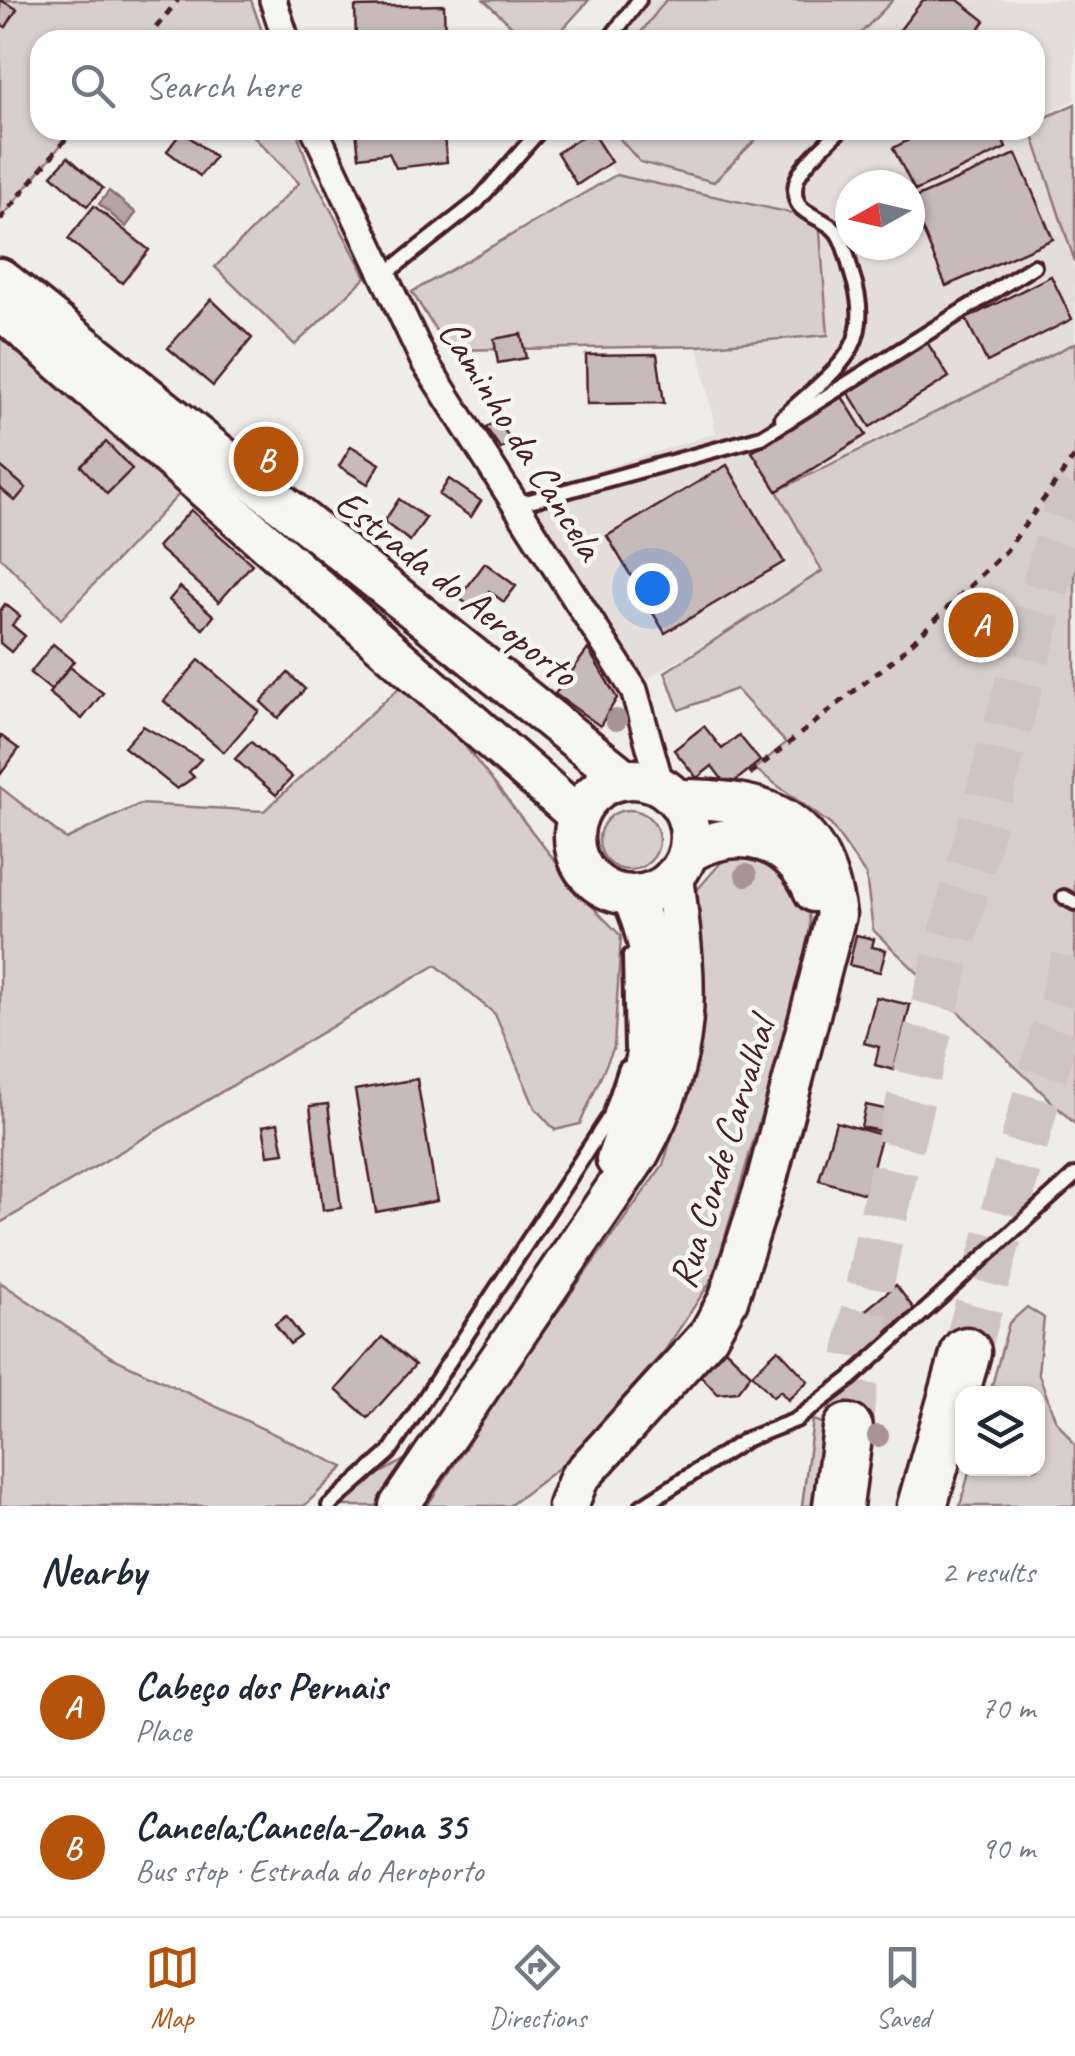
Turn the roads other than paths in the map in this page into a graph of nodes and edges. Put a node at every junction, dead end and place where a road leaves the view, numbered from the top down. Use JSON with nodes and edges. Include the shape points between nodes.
{"nodes":[{"id":1,"x":273,"y":0,"type":"edge"},
{"id":2,"x":639,"y":0,"type":"edge"},
{"id":3,"x":283,"y":30,"type":"edge"},
{"id":4,"x":616,"y":30,"type":"edge"},
{"id":5,"x":320,"y":140,"type":"edge"},
{"id":6,"x":531,"y":140,"type":"edge"},
{"id":7,"x":831,"y":140,"type":"edge"},
{"id":8,"x":1034,"y":266,"type":"dead end"},
{"id":9,"x":384,"y":275,"type":"junction"},
{"id":10,"x":0,"y":278,"type":"edge"},
{"id":11,"x":0,"y":310,"type":"edge"},
{"id":12,"x":762,"y":437,"type":"junction"},
{"id":13,"x":514,"y":506,"type":"junction"},
{"id":14,"x":625,"y":779,"type":"junction"},
{"id":15,"x":668,"y":793,"type":"junction"},
{"id":16,"x":578,"y":816,"type":"junction"},
{"id":17,"x":681,"y":864,"type":"junction"},
{"id":18,"x":631,"y":895,"type":"junction"},
{"id":19,"x":649,"y":952,"type":"junction"},
{"id":20,"x":826,"y":953,"type":"junction"},
{"id":21,"x":1075,"y":1175,"type":"edge"},
{"id":22,"x":602,"y":1205,"type":"junction"},
{"id":23,"x":966,"y":1352,"type":"tunnel mouth"},
{"id":24,"x":848,"y":1429,"type":"tunnel mouth"},
{"id":25,"x":658,"y":1501,"type":"edge"},
{"id":26,"x":329,"y":1506,"type":"edge"},
{"id":27,"x":399,"y":1506,"type":"edge"},
{"id":28,"x":568,"y":1506,"type":"edge"},
{"id":29,"x":642,"y":1506,"type":"edge"},
{"id":30,"x":838,"y":1506,"type":"edge"},
{"id":31,"x":922,"y":1506,"type":"edge"}],
"edges":[{"from":1,"to":3,"type":"street"},
{"from":2,"to":4,"type":"lane"},
{"from":5,"to":9,"type":"street","name":"Caminho da Cancela"},
{"from":6,"to":9,"type":"lane","via":[[477,202]]},
{"from":7,"to":12,"type":"lane","via":[[798,178],[797,202],[839,236],[864,307],[859,336],[846,357]]},
{"from":8,"to":12,"type":"lane"},
{"from":9,"to":13,"type":"street","name":"Caminho da Cancela","via":[[424,361]]},
{"from":10,"to":14,"type":"main road","name":"Estrada do Aeroporto"},
{"from":11,"to":16,"type":"main road","name":"Estrada do Aeroporto"},
{"from":12,"to":13,"type":"lane"},
{"from":13,"to":15,"type":"street","name":"Caminho da Cancela","via":[[634,690]]},
{"from":14,"to":15,"type":"main road"},
{"from":14,"to":16,"type":"main road","via":[[590,795]]},
{"from":15,"to":17,"type":"main road","via":[[690,834]]},
{"from":15,"to":20,"type":"main road","name":"Rua Conde Carvalhal","via":[[774,812],[806,833],[832,883],[836,915]]},
{"from":16,"to":18,"type":"main road","via":[[575,849],[582,867],[612,892]]},
{"from":17,"to":18,"type":"main road","via":[[650,892]]},
{"from":17,"to":20,"type":"main road","name":"Rua Conde Carvalhal","via":[[710,841],[766,839],[786,851],[813,888]]},
{"from":17,"to":22,"type":"main road","via":[[682,1046],[666,1105]]},
{"from":18,"to":19,"type":"main road"},
{"from":19,"to":22,"type":"main road","via":[[653,1037]]},
{"from":19,"to":26,"type":"lane","via":[[630,956],[632,1050],[610,1116],[389,1453]]},
{"from":20,"to":28,"type":"main road","name":"Rua Conde Carvalhal","via":[[728,1300],[708,1336],[579,1478]]},
{"from":21,"to":25,"type":"lane","via":[[851,1378],[796,1420],[747,1439]]},
{"from":22,"to":27,"type":"main road"},
{"from":23,"to":31,"type":"highway"},
{"from":24,"to":30,"type":"highway"},
{"from":25,"to":29,"type":"lane"}]}
